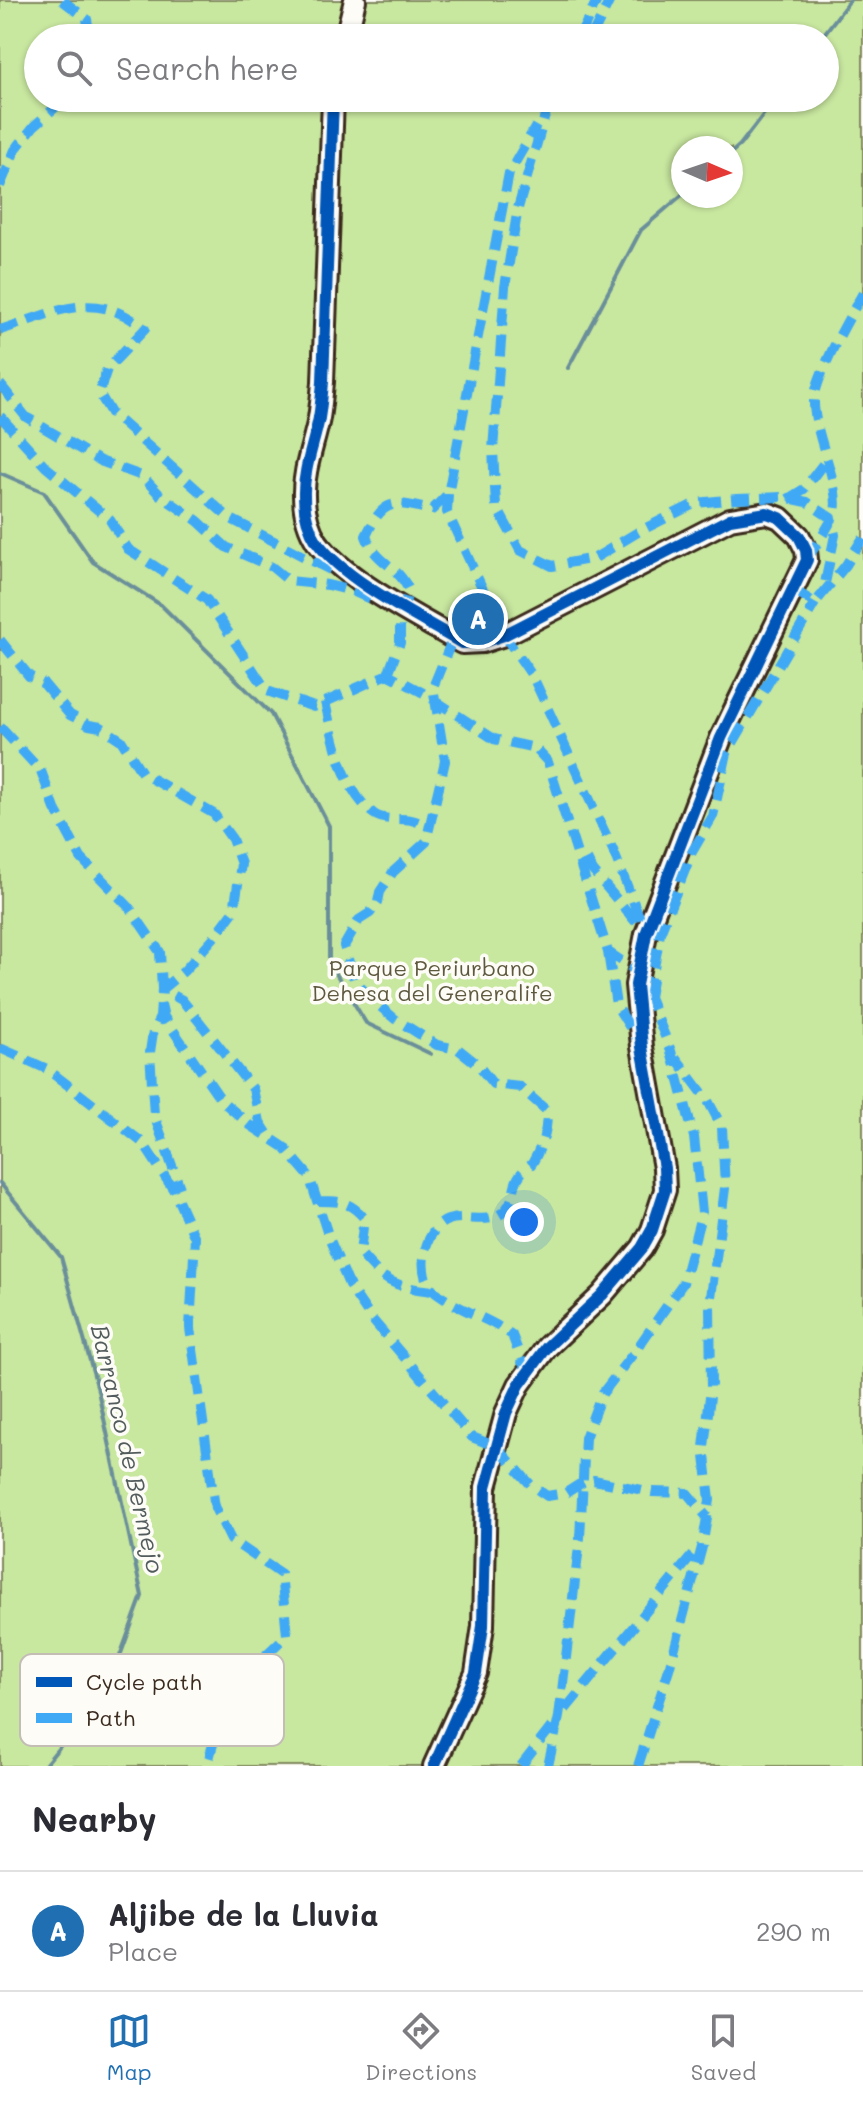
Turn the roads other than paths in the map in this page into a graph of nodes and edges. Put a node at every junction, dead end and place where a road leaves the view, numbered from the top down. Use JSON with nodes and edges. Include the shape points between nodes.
{"nodes":[{"id":1,"x":355,"y":0,"type":"edge"},
{"id":2,"x":349,"y":24,"type":"edge"},
{"id":3,"x":333,"y":112,"type":"edge"},
{"id":4,"x":434,"y":1766,"type":"edge"}],
"edges":[{"from":1,"to":2,"type":"street"},
{"from":3,"to":4,"type":"street","via":[[323,382],[303,494],[306,522],[330,558],[462,643],[504,635],[730,519],[767,513],[780,518],[799,536],[807,560],[721,738],[643,946],[636,985],[665,1190],[642,1248],[547,1347],[506,1413],[486,1487],[483,1626],[476,1673]]}]}
